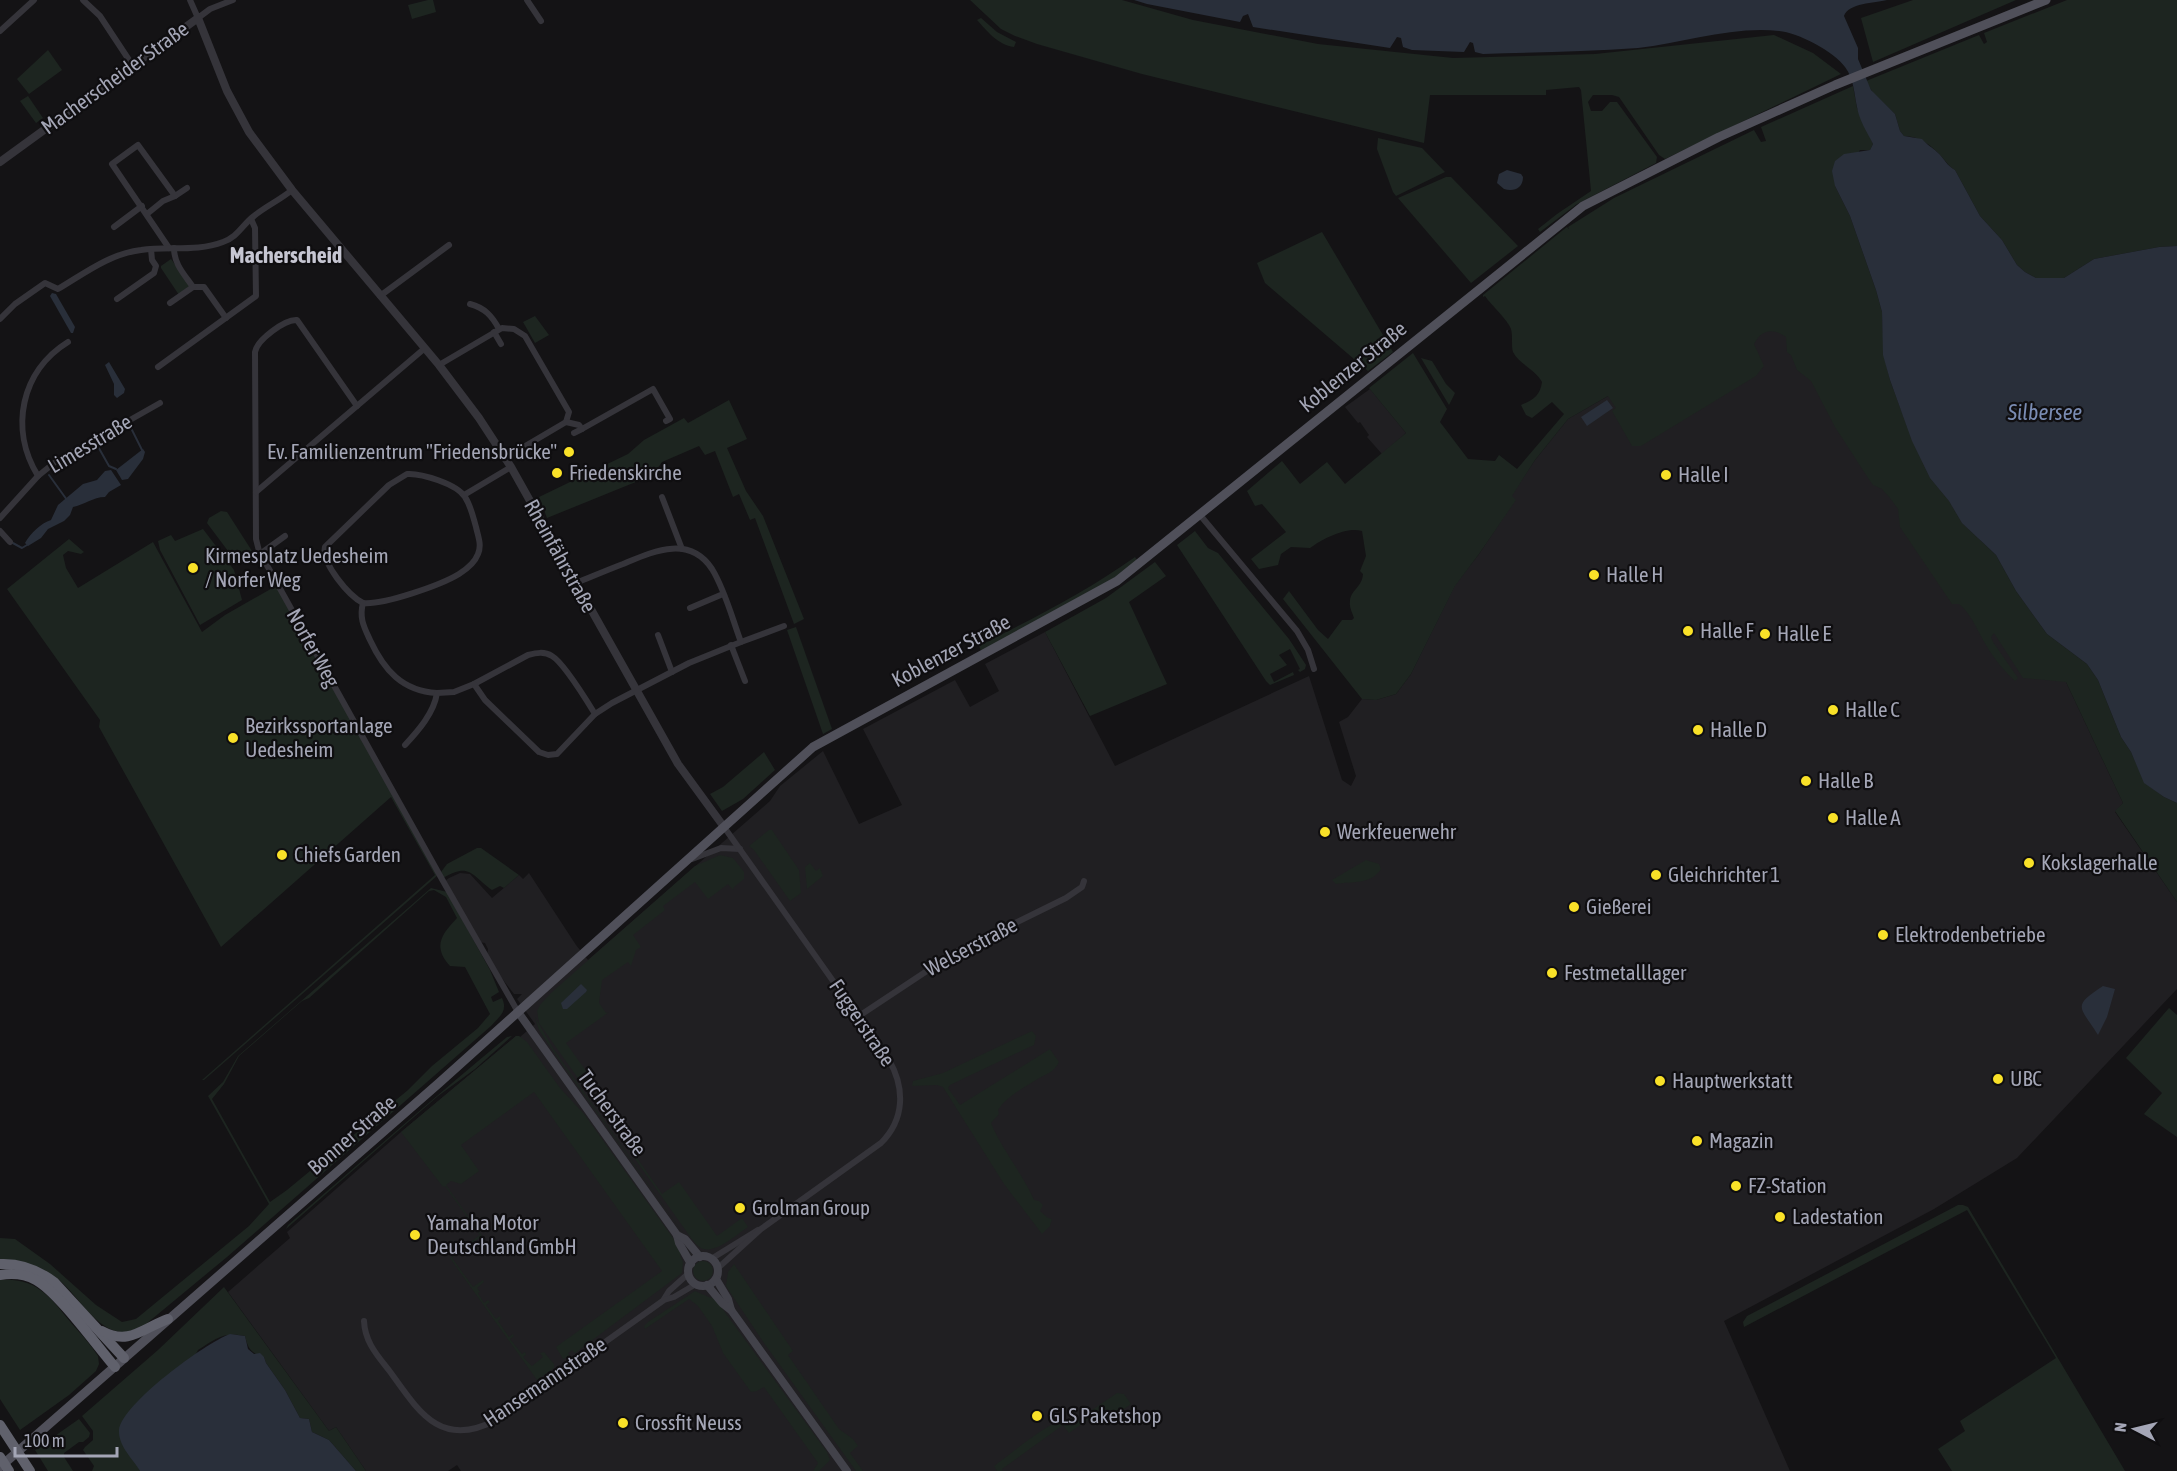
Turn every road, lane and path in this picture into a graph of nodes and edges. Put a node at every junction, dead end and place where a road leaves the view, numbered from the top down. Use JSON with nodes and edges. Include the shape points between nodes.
{"nodes":[{"id":1,"x":34,"y":0,"type":"edge"},
{"id":2,"x":83,"y":0,"type":"edge"},
{"id":3,"x":190,"y":0,"type":"edge"},
{"id":4,"x":233,"y":0,"type":"edge"},
{"id":5,"x":527,"y":0,"type":"edge"},
{"id":6,"x":2046,"y":0,"type":"edge"},
{"id":7,"x":198,"y":18,"type":"junction"},
{"id":8,"x":541,"y":21,"type":"dead end"},
{"id":9,"x":0,"y":31,"type":"edge"},
{"id":10,"x":133,"y":66,"type":"junction"},
{"id":11,"x":0,"y":162,"type":"edge"},
{"id":12,"x":187,"y":188,"type":"dead end"},
{"id":13,"x":292,"y":190,"type":"junction"},
{"id":14,"x":175,"y":196,"type":"junction"},
{"id":15,"x":142,"y":206,"type":"junction"},
{"id":16,"x":147,"y":214,"type":"junction"},
{"id":17,"x":251,"y":219,"type":"junction"},
{"id":18,"x":114,"y":227,"type":"dead end"},
{"id":19,"x":449,"y":245,"type":"dead end"},
{"id":20,"x":171,"y":248,"type":"junction"},
{"id":21,"x":151,"y":249,"type":"junction"},
{"id":22,"x":193,"y":286,"type":"junction"},
{"id":23,"x":380,"y":296,"type":"junction"},
{"id":24,"x":117,"y":299,"type":"dead end"},
{"id":25,"x":170,"y":303,"type":"dead end"},
{"id":26,"x":470,"y":304,"type":"dead end"},
{"id":27,"x":226,"y":318,"type":"junction"},
{"id":28,"x":0,"y":319,"type":"edge"},
{"id":29,"x":497,"y":331,"type":"junction"},
{"id":30,"x":68,"y":342,"type":"dead end"},
{"id":31,"x":501,"y":344,"type":"dead end"},
{"id":32,"x":425,"y":348,"type":"junction"},
{"id":33,"x":438,"y":365,"type":"junction"},
{"id":34,"x":158,"y":367,"type":"dead end"},
{"id":35,"x":160,"y":403,"type":"dead end"},
{"id":36,"x":357,"y":406,"type":"junction"},
{"id":37,"x":666,"y":421,"type":"dead end"},
{"id":38,"x":566,"y":422,"type":"junction"},
{"id":39,"x":582,"y":429,"type":"junction"},
{"id":40,"x":573,"y":433,"type":"dead end"},
{"id":41,"x":506,"y":458,"type":"junction"},
{"id":42,"x":511,"y":467,"type":"junction"},
{"id":43,"x":38,"y":476,"type":"junction"},
{"id":44,"x":256,"y":492,"type":"junction"},
{"id":45,"x":464,"y":495,"type":"junction"},
{"id":46,"x":662,"y":497,"type":"dead end"},
{"id":47,"x":1200,"y":515,"type":"junction"},
{"id":48,"x":0,"y":518,"type":"edge"},
{"id":49,"x":0,"y":531,"type":"edge"},
{"id":50,"x":285,"y":536,"type":"dead end"},
{"id":51,"x":10,"y":542,"type":"dead end"},
{"id":52,"x":682,"y":549,"type":"junction"},
{"id":53,"x":260,"y":554,"type":"junction"},
{"id":54,"x":576,"y":583,"type":"junction"},
{"id":55,"x":723,"y":594,"type":"junction"},
{"id":56,"x":363,"y":603,"type":"junction"},
{"id":57,"x":690,"y":608,"type":"dead end"},
{"id":58,"x":784,"y":626,"type":"dead end"},
{"id":59,"x":658,"y":635,"type":"dead end"},
{"id":60,"x":741,"y":642,"type":"junction"},
{"id":61,"x":731,"y":645,"type":"junction"},
{"id":62,"x":1314,"y":669,"type":"dead end"},
{"id":63,"x":672,"y":672,"type":"junction"},
{"id":64,"x":745,"y":681,"type":"dead end"},
{"id":65,"x":474,"y":684,"type":"junction"},
{"id":66,"x":637,"y":691,"type":"junction"},
{"id":67,"x":437,"y":693,"type":"junction"},
{"id":68,"x":595,"y":714,"type":"junction"},
{"id":69,"x":405,"y":745,"type":"dead end"},
{"id":70,"x":724,"y":827,"type":"junction"},
{"id":71,"x":740,"y":849,"type":"junction"},
{"id":72,"x":685,"y":862,"type":"junction"},
{"id":73,"x":1084,"y":881,"type":"dead end"},
{"id":74,"x":518,"y":1012,"type":"junction"},
{"id":75,"x":859,"y":1016,"type":"junction"},
{"id":76,"x":761,"y":1229,"type":"junction"},
{"id":77,"x":677,"y":1235,"type":"junction"},
{"id":78,"x":700,"y":1257,"type":"junction"},
{"id":79,"x":711,"y":1258,"type":"junction"},
{"id":80,"x":0,"y":1264,"type":"edge"},
{"id":81,"x":718,"y":1268,"type":"junction"},
{"id":82,"x":690,"y":1269,"type":"junction"},
{"id":83,"x":0,"y":1275,"type":"edge"},
{"id":84,"x":716,"y":1279,"type":"junction"},
{"id":85,"x":696,"y":1284,"type":"junction"},
{"id":86,"x":707,"y":1285,"type":"junction"},
{"id":87,"x":664,"y":1300,"type":"junction"},
{"id":88,"x":731,"y":1310,"type":"junction"},
{"id":89,"x":168,"y":1319,"type":"junction"},
{"id":90,"x":364,"y":1321,"type":"dead end"},
{"id":91,"x":97,"y":1329,"type":"junction"},
{"id":92,"x":124,"y":1358,"type":"junction"},
{"id":93,"x":115,"y":1367,"type":"junction"},
{"id":94,"x":2,"y":1428,"type":"edge"},
{"id":95,"x":0,"y":1457,"type":"edge"},
{"id":96,"x":0,"y":1467,"type":"edge"},
{"id":97,"x":9,"y":1471,"type":"edge"},
{"id":98,"x":30,"y":1471,"type":"edge"},
{"id":99,"x":846,"y":1471,"type":"edge"}],
"edges":[{"from":1,"to":9,"type":"street"},
{"from":2,"to":10,"type":"street","via":[[100,16]]},
{"from":3,"to":7,"type":"street","name":"Rheinfährstraße"},
{"from":4,"to":7,"type":"street","name":"Macherscheider Straße"},
{"from":5,"to":8,"type":"street"},
{"from":6,"to":47,"type":"main road","name":"Koblenzer Straße","via":[[1835,85],[1593,200],[1528,248]]},
{"from":7,"to":10,"type":"street","name":"Macherscheider Straße"},
{"from":7,"to":13,"type":"street","name":"Rheinfährstraße","via":[[238,113]]},
{"from":10,"to":11,"type":"street","name":"Macherscheider Straße"},
{"from":12,"to":14,"type":"street"},
{"from":13,"to":17,"type":"street"},
{"from":13,"to":23,"type":"street","name":"Rheinfährstraße"},
{"from":14,"to":15,"type":"street","via":[[138,145],[112,164]]},
{"from":14,"to":16,"type":"street"},
{"from":15,"to":16,"type":"street"},
{"from":15,"to":18,"type":"street"},
{"from":16,"to":20,"type":"street"},
{"from":17,"to":20,"type":"street","via":[[241,232],[221,243]]},
{"from":17,"to":27,"type":"street","via":[[255,228],[256,296]]},
{"from":19,"to":23,"type":"street"},
{"from":20,"to":21,"type":"street"},
{"from":20,"to":22,"type":"street","via":[[174,260]]},
{"from":21,"to":24,"type":"street","via":[[154,273]]},
{"from":21,"to":28,"type":"street","via":[[107,260],[58,289],[45,284]]},
{"from":22,"to":25,"type":"street"},
{"from":22,"to":27,"type":"street","via":[[204,287]]},
{"from":23,"to":32,"type":"street","name":"Rheinfährstraße"},
{"from":26,"to":29,"type":"street","via":[[490,314]]},
{"from":27,"to":34,"type":"street"},
{"from":29,"to":31,"type":"street"},
{"from":29,"to":33,"type":"street"},
{"from":29,"to":38,"type":"street","via":[[514,329],[525,336],[569,412]]},
{"from":30,"to":43,"type":"street","via":[[37,370],[23,404],[25,448]]},
{"from":32,"to":33,"type":"street","name":"Rheinfährstraße"},
{"from":32,"to":36,"type":"street"},
{"from":33,"to":41,"type":"street","name":"Rheinfährstraße"},
{"from":35,"to":43,"type":"street","name":"Limesstraße","via":[[63,456]]},
{"from":36,"to":44,"type":"street"},
{"from":36,"to":44,"type":"street","name":"Norfer Weg","via":[[297,320],[289,320],[262,339],[255,352]]},
{"from":37,"to":39,"type":"street","via":[[670,418],[653,389]]},
{"from":38,"to":39,"type":"street","via":[[579,424]]},
{"from":38,"to":41,"type":"street"},
{"from":39,"to":40,"type":"street"},
{"from":41,"to":42,"type":"street","name":"Rheinfährstraße"},
{"from":42,"to":45,"type":"street"},
{"from":42,"to":54,"type":"street","name":"Rheinfährstraße"},
{"from":43,"to":48,"type":"street","name":"Limesstraße"},
{"from":44,"to":53,"type":"street","name":"Norfer Weg","via":[[256,539]]},
{"from":45,"to":56,"type":"street","via":[[480,542],[479,554],[472,564],[443,582]]},
{"from":45,"to":56,"type":"street","via":[[422,475],[402,476],[328,543],[324,549],[326,561]]},
{"from":46,"to":52,"type":"street"},
{"from":47,"to":62,"type":"street","via":[[1297,631]]},
{"from":47,"to":70,"type":"main road","name":"Koblenzer Straße","via":[[1104,589],[825,739]]},
{"from":49,"to":51,"type":"street"},
{"from":50,"to":53,"type":"street"},
{"from":52,"to":54,"type":"street","via":[[654,551]]},
{"from":52,"to":55,"type":"street","via":[[709,565]]},
{"from":53,"to":74,"type":"street","name":"Norfer Weg"},
{"from":54,"to":66,"type":"street","name":"Rheinfährstraße"},
{"from":55,"to":57,"type":"street"},
{"from":55,"to":60,"type":"street"},
{"from":56,"to":67,"type":"street","via":[[361,620],[391,674],[404,684]]},
{"from":58,"to":60,"type":"street"},
{"from":59,"to":63,"type":"street"},
{"from":60,"to":61,"type":"street"},
{"from":61,"to":63,"type":"street"},
{"from":61,"to":64,"type":"street"},
{"from":63,"to":66,"type":"street"},
{"from":65,"to":67,"type":"street","via":[[454,692]]},
{"from":65,"to":68,"type":"street","via":[[535,653],[550,654]]},
{"from":65,"to":68,"type":"street","via":[[485,700],[545,755],[561,751]]},
{"from":66,"to":68,"type":"street"},
{"from":66,"to":70,"type":"street","name":"Rheinfährstraße","via":[[678,764]]},
{"from":67,"to":69,"type":"street","via":[[429,713]]},
{"from":70,"to":71,"type":"street","name":"Fuggerstraße"},
{"from":70,"to":72,"type":"main road","name":"Bonner Straße"},
{"from":71,"to":72,"type":"street","via":[[721,848]]},
{"from":71,"to":75,"type":"street","name":"Fuggerstraße"},
{"from":72,"to":74,"type":"main road","name":"Bonner Straße"},
{"from":73,"to":75,"type":"street","name":"Welserstraße","via":[[1066,898],[954,952]]},
{"from":74,"to":77,"type":"main road","name":"Tucherstraße"},
{"from":74,"to":89,"type":"main road","name":"Bonner Straße"},
{"from":75,"to":76,"type":"street","name":"Fuggerstraße","via":[[898,1078],[901,1098],[897,1120],[874,1149]]},
{"from":76,"to":79,"type":"street","name":"Fuggerstraße"},
{"from":76,"to":81,"type":"street","name":"Fuggerstraße"},
{"from":77,"to":78,"type":"main road","name":"Tucherstraße"},
{"from":77,"to":82,"type":"main road","name":"Tucherstraße"},
{"from":78,"to":79,"type":"main road"},
{"from":78,"to":82,"type":"main road"},
{"from":79,"to":81,"type":"main road"},
{"from":80,"to":91,"type":"highway","via":[[24,1267],[46,1277]]},
{"from":81,"to":84,"type":"main road"},
{"from":82,"to":85,"type":"main road"},
{"from":82,"to":87,"type":"street","name":"Hansemannstraße"},
{"from":83,"to":93,"type":"highway","via":[[20,1275],[42,1284]]},
{"from":84,"to":86,"type":"main road"},
{"from":84,"to":88,"type":"main road"},
{"from":85,"to":86,"type":"main road"},
{"from":85,"to":87,"type":"street","name":"Hansemannstraße"},
{"from":86,"to":88,"type":"main road"},
{"from":87,"to":90,"type":"street","name":"Hansemannstraße","via":[[502,1416],[467,1429],[441,1426],[420,1412],[369,1345]]},
{"from":88,"to":99,"type":"main road"},
{"from":89,"to":91,"type":"highway","via":[[128,1338]]},
{"from":89,"to":92,"type":"main road","name":"Bonner Straße"},
{"from":91,"to":92,"type":"highway"},
{"from":92,"to":93,"type":"main road","name":"Bonner Straße"},
{"from":93,"to":96,"type":"main road","name":"Bonner Straße"},
{"from":94,"to":98,"type":"highway"},
{"from":95,"to":97,"type":"highway"}]}
